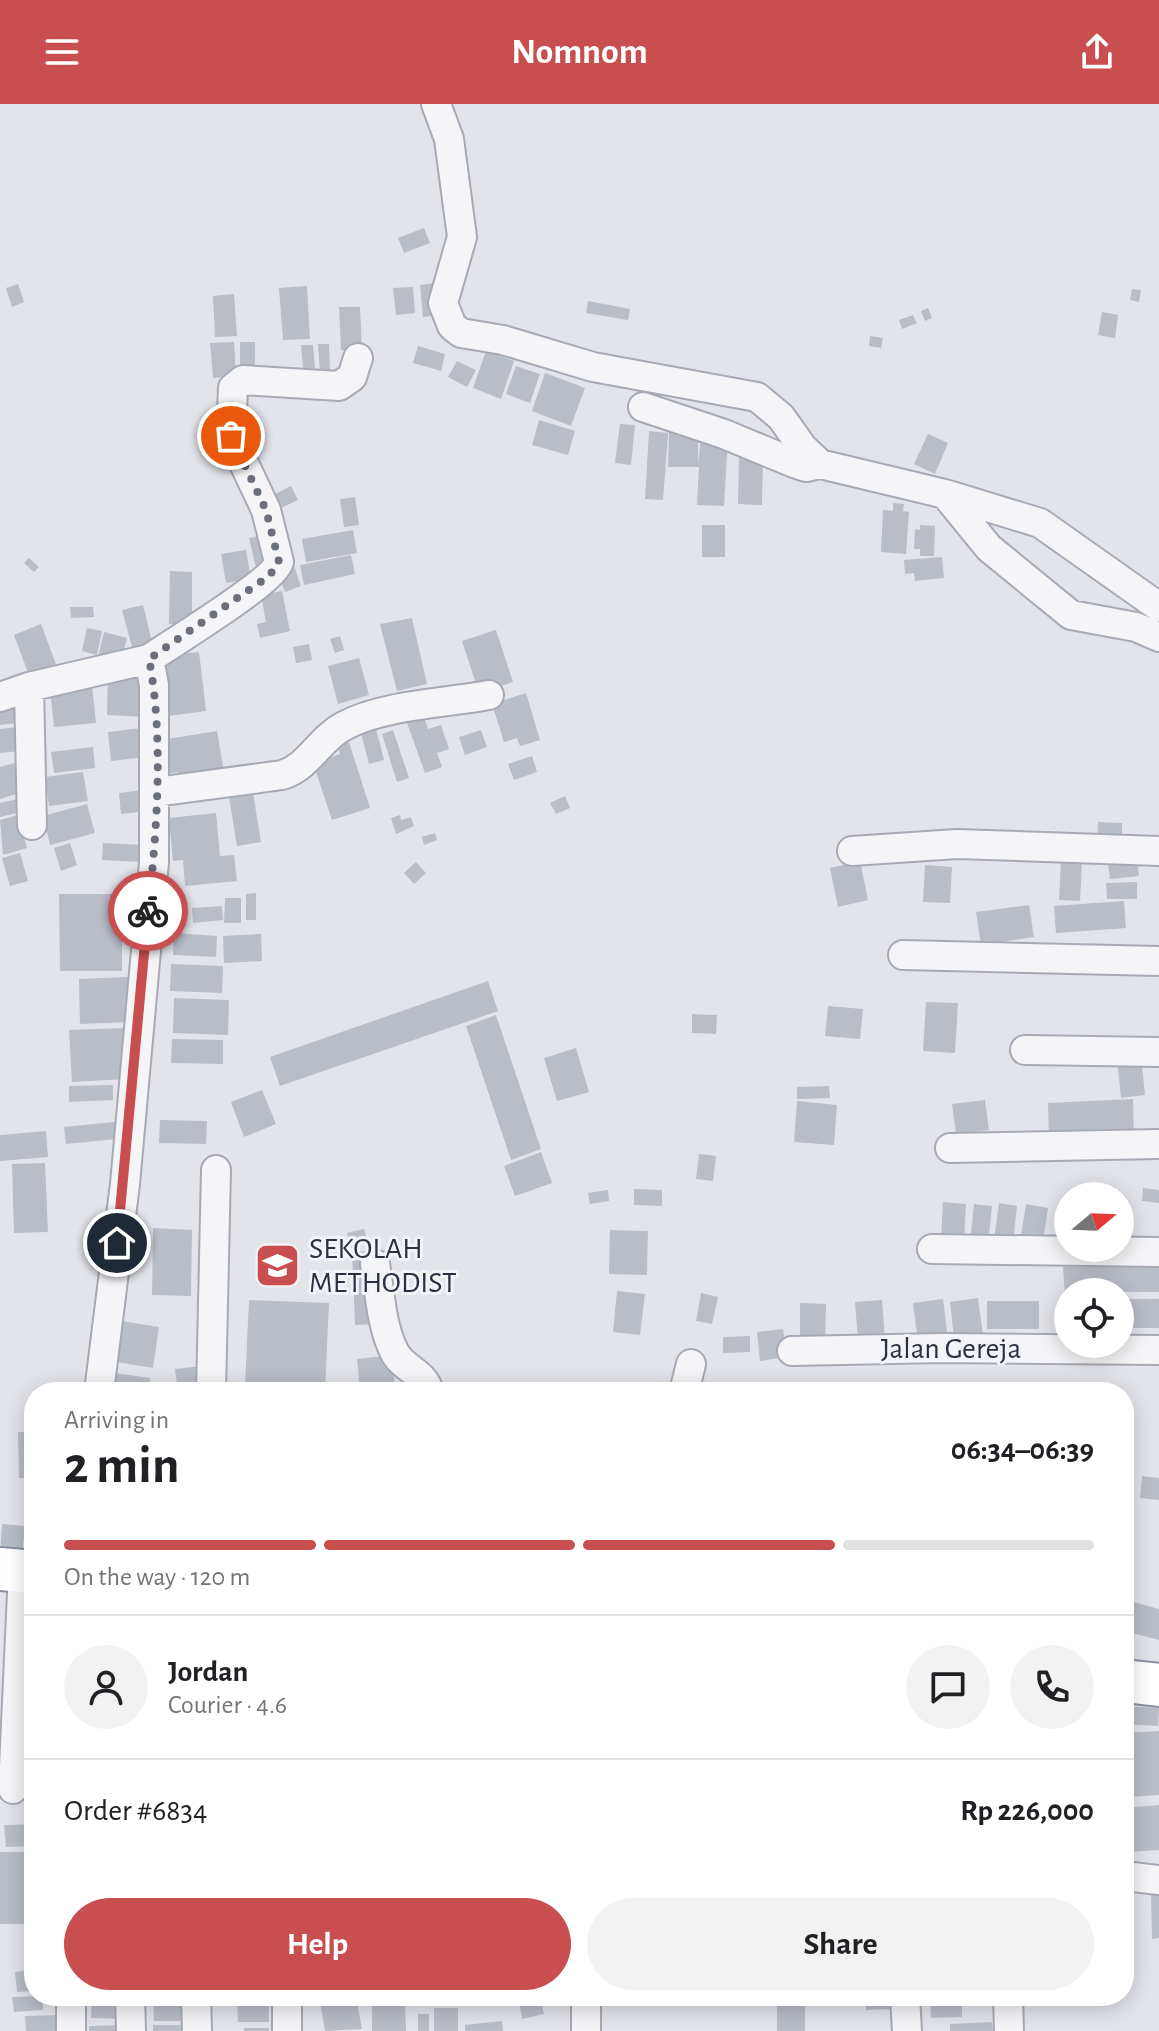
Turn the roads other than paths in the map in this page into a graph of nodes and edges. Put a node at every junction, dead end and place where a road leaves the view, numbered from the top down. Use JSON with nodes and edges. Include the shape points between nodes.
{"nodes":[{"id":1,"x":436,"y":104,"type":"edge"},
{"id":2,"x":358,"y":358,"type":"dead end"},
{"id":3,"x":643,"y":407,"type":"dead end"},
{"id":4,"x":820,"y":464,"type":"junction"},
{"id":5,"x":945,"y":494,"type":"junction"},
{"id":6,"x":1159,"y":607,"type":"edge"},
{"id":7,"x":1159,"y":637,"type":"edge"},
{"id":8,"x":149,"y":659,"type":"junction"},
{"id":9,"x":29,"y":687,"type":"junction"},
{"id":10,"x":489,"y":695,"type":"dead end"},
{"id":11,"x":0,"y":697,"type":"edge"},
{"id":12,"x":156,"y":792,"type":"junction"},
{"id":13,"x":32,"y":825,"type":"dead end"},
{"id":14,"x":852,"y":851,"type":"dead end"},
{"id":15,"x":1159,"y":851,"type":"edge"},
{"id":16,"x":903,"y":955,"type":"dead end"},
{"id":17,"x":1159,"y":961,"type":"edge"},
{"id":18,"x":1025,"y":1050,"type":"dead end"},
{"id":19,"x":1159,"y":1052,"type":"edge"},
{"id":20,"x":1159,"y":1144,"type":"edge"},
{"id":21,"x":950,"y":1148,"type":"dead end"},
{"id":22,"x":216,"y":1170,"type":"dead end"},
{"id":23,"x":932,"y":1249,"type":"dead end"},
{"id":24,"x":1159,"y":1252,"type":"edge"},
{"id":25,"x":375,"y":1264,"type":"dead end"},
{"id":26,"x":1159,"y":1350,"type":"edge"},
{"id":27,"x":792,"y":1351,"type":"dead end"},
{"id":28,"x":691,"y":1364,"type":"dead end"},
{"id":29,"x":100,"y":1382,"type":"edge"},
{"id":30,"x":211,"y":1382,"type":"edge"},
{"id":31,"x":426,"y":1382,"type":"edge"},
{"id":32,"x":686,"y":1382,"type":"edge"},
{"id":33,"x":19,"y":1571,"type":"edge"},
{"id":34,"x":1134,"y":1682,"type":"edge"},
{"id":35,"x":1159,"y":1685,"type":"edge"},
{"id":36,"x":16,"y":1789,"type":"edge"},
{"id":37,"x":1134,"y":1877,"type":"edge"},
{"id":38,"x":1159,"y":1880,"type":"edge"},
{"id":39,"x":71,"y":2006,"type":"edge"},
{"id":40,"x":130,"y":2006,"type":"edge"},
{"id":41,"x":196,"y":2006,"type":"edge"},
{"id":42,"x":287,"y":2006,"type":"edge"},
{"id":43,"x":586,"y":2006,"type":"edge"},
{"id":44,"x":906,"y":2006,"type":"edge"},
{"id":45,"x":1008,"y":2006,"type":"edge"},
{"id":46,"x":71,"y":2031,"type":"edge"},
{"id":47,"x":131,"y":2031,"type":"edge"},
{"id":48,"x":197,"y":2031,"type":"edge"},
{"id":49,"x":287,"y":2031,"type":"edge"},
{"id":50,"x":586,"y":2031,"type":"edge"},
{"id":51,"x":907,"y":2031,"type":"edge"},
{"id":52,"x":1009,"y":2031,"type":"edge"}],
"edges":[{"from":1,"to":4,"type":"street","via":[[449,139],[462,237],[443,303],[452,326],[461,333],[593,367],[757,397]]},
{"from":2,"to":8,"type":"street","via":[[352,377],[339,386],[243,380],[233,388],[231,436],[266,510],[279,562],[269,576]]},
{"from":3,"to":4,"type":"street","via":[[806,467]]},
{"from":4,"to":5,"type":"street"},
{"from":5,"to":6,"type":"street","via":[[1040,523]]},
{"from":5,"to":7,"type":"street","via":[[989,548],[1071,615],[1136,627]]},
{"from":8,"to":9,"type":"street"},
{"from":8,"to":12,"type":"street"},
{"from":9,"to":11,"type":"street"},
{"from":9,"to":13,"type":"street"},
{"from":10,"to":12,"type":"street","via":[[363,717],[330,735],[298,770],[282,775]]},
{"from":12,"to":29,"type":"street","via":[[125,1184]]},
{"from":14,"to":15,"type":"street","via":[[957,844]]},
{"from":16,"to":17,"type":"street"},
{"from":18,"to":19,"type":"street"},
{"from":20,"to":21,"type":"street"},
{"from":22,"to":30,"type":"street"},
{"from":23,"to":24,"type":"street"},
{"from":25,"to":31,"type":"street","via":[[393,1350]]},
{"from":26,"to":27,"type":"street","name":"Jalan Gereja"},
{"from":28,"to":32,"type":"street"},
{"from":33,"to":36,"type":"street"},
{"from":34,"to":35,"type":"highway"},
{"from":37,"to":38,"type":"street"},
{"from":39,"to":46,"type":"street"},
{"from":40,"to":47,"type":"street"},
{"from":41,"to":48,"type":"street"},
{"from":42,"to":49,"type":"street"},
{"from":43,"to":50,"type":"street"},
{"from":44,"to":51,"type":"street"},
{"from":45,"to":52,"type":"street"}]}
